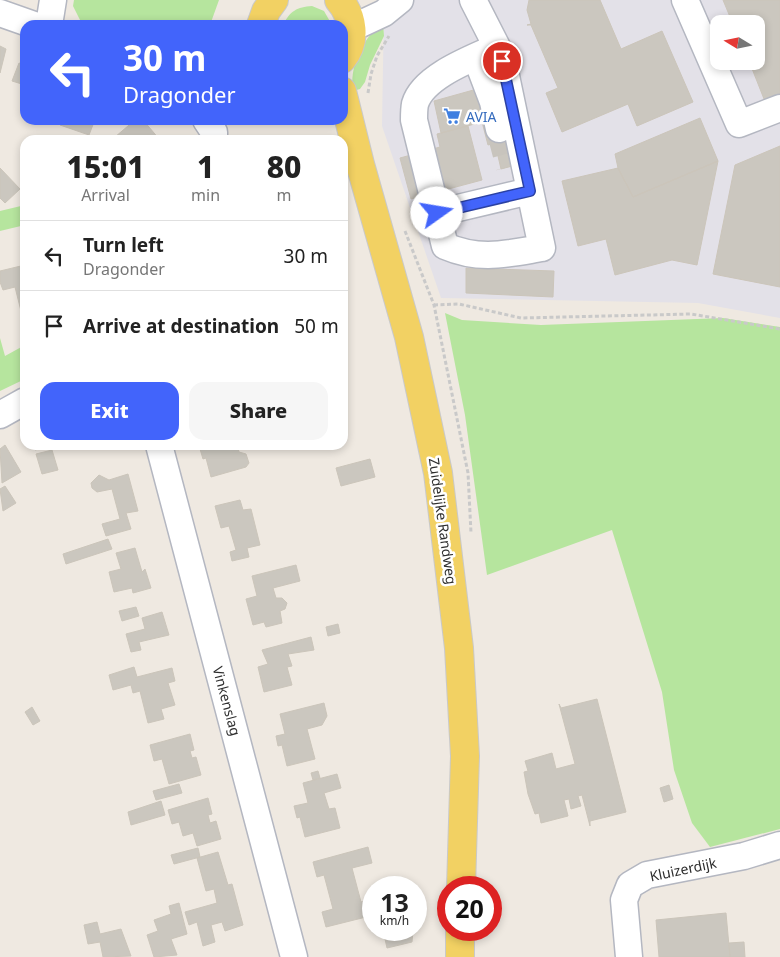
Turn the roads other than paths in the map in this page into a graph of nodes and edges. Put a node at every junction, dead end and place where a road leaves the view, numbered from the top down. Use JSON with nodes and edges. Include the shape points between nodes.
{"nodes":[{"id":1,"x":53,"y":0,"type":"edge"},
{"id":2,"x":274,"y":0,"type":"edge"},
{"id":3,"x":339,"y":0,"type":"edge"},
{"id":4,"x":473,"y":0,"type":"edge"},
{"id":5,"x":685,"y":0,"type":"edge"},
{"id":6,"x":392,"y":7,"type":"edge"},
{"id":7,"x":0,"y":13,"type":"edge"},
{"id":8,"x":20,"y":20,"type":"edge"},
{"id":9,"x":50,"y":20,"type":"edge"},
{"id":10,"x":263,"y":20,"type":"edge"},
{"id":11,"x":352,"y":28,"type":"junction"},
{"id":12,"x":348,"y":47,"type":"edge"},
{"id":13,"x":487,"y":52,"type":"junction"},
{"id":14,"x":355,"y":95,"type":"edge"},
{"id":15,"x":780,"y":108,"type":"edge"},
{"id":16,"x":499,"y":129,"type":"tunnel mouth"},
{"id":17,"x":348,"y":145,"type":"edge"},
{"id":18,"x":360,"y":164,"type":"junction"},
{"id":19,"x":509,"y":167,"type":"tunnel mouth"},
{"id":20,"x":523,"y":193,"type":"junction"},
{"id":21,"x":437,"y":213,"type":"junction"},
{"id":22,"x":20,"y":404,"type":"edge"},
{"id":23,"x":0,"y":415,"type":"edge"},
{"id":24,"x":160,"y":450,"type":"edge"},
{"id":25,"x":780,"y":845,"type":"edge"},
{"id":26,"x":461,"y":876,"type":"edge"},
{"id":27,"x":294,"y":957,"type":"edge"},
{"id":28,"x":628,"y":957,"type":"edge"}],
"edges":[{"from":1,"to":9,"type":"street"},
{"from":2,"to":10,"type":"main road"},
{"from":3,"to":11,"type":"main road"},
{"from":4,"to":13,"type":"street"},
{"from":5,"to":15,"type":"street","via":[[739,124]]},
{"from":6,"to":11,"type":"street"},
{"from":7,"to":8,"type":"street"},
{"from":11,"to":12,"type":"main road"},
{"from":13,"to":16,"type":"street"},
{"from":13,"to":20,"type":"street","via":[[506,76]]},
{"from":13,"to":21,"type":"street","via":[[447,71],[424,88],[415,103],[414,120]]},
{"from":14,"to":18,"type":"main road","name":"Zuidelijke Randweg"},
{"from":17,"to":18,"type":"main road","name":"Zuidelijke Randweg"},
{"from":18,"to":26,"type":"main road","name":"Zuidelijke Randweg","via":[[409,336],[438,473],[459,648],[464,756]]},
{"from":19,"to":20,"type":"street"},
{"from":20,"to":21,"type":"street"},
{"from":20,"to":21,"type":"street","via":[[542,248],[503,255],[465,255],[445,246]]},
{"from":22,"to":23,"type":"street"},
{"from":24,"to":27,"type":"street","name":"Vinkenslag"},
{"from":25,"to":28,"type":"street","name":"Kluizerdijk","via":[[744,856],[647,875],[630,885],[624,900]]}]}
